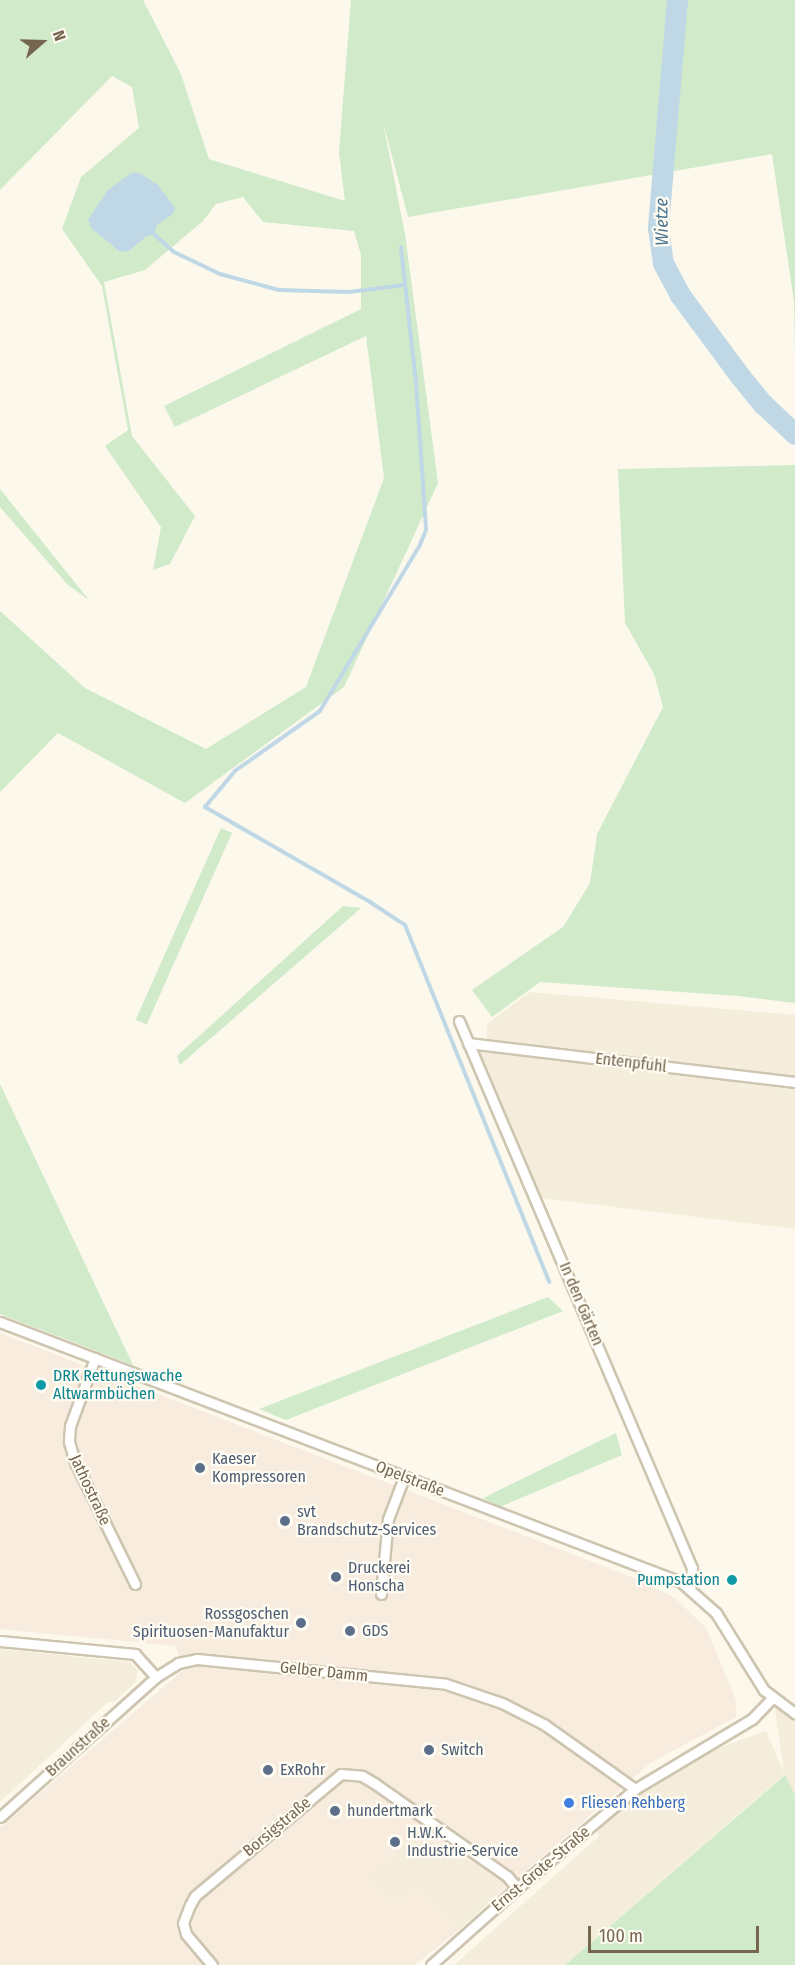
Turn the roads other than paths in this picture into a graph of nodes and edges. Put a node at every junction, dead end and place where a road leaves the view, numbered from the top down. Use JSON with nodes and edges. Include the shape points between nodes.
{"nodes":[{"id":1,"x":459,"y":1021,"type":"dead end"},
{"id":2,"x":468,"y":1043,"type":"junction"},
{"id":3,"x":795,"y":1082,"type":"edge"},
{"id":4,"x":0,"y":1322,"type":"edge"},
{"id":5,"x":95,"y":1358,"type":"junction"},
{"id":6,"x":405,"y":1477,"type":"junction"},
{"id":7,"x":135,"y":1584,"type":"dead end"},
{"id":8,"x":690,"y":1589,"type":"junction"},
{"id":9,"x":381,"y":1594,"type":"dead end"},
{"id":10,"x":0,"y":1641,"type":"edge"},
{"id":11,"x":156,"y":1677,"type":"junction"},
{"id":12,"x":772,"y":1697,"type":"junction"},
{"id":13,"x":795,"y":1713,"type":"edge"},
{"id":14,"x":635,"y":1789,"type":"junction"},
{"id":15,"x":0,"y":1816,"type":"edge"},
{"id":16,"x":517,"y":1887,"type":"junction"},
{"id":17,"x":212,"y":1965,"type":"edge"},
{"id":18,"x":431,"y":1965,"type":"edge"}],
"edges":[{"from":1,"to":2,"type":"street","name":"In den Gärten"},
{"from":2,"to":3,"type":"street","name":"Entenpfuhl"},
{"from":2,"to":8,"type":"street","name":"In den Gärten","via":[[692,1568]]},
{"from":4,"to":5,"type":"street","name":"Opelstraße"},
{"from":5,"to":6,"type":"street","name":"Opelstraße"},
{"from":5,"to":7,"type":"street","name":"Jathostraße","via":[[70,1426],[69,1442]]},
{"from":6,"to":8,"type":"street","name":"Opelstraße","via":[[681,1582]]},
{"from":6,"to":9,"type":"street","via":[[388,1519]]},
{"from":8,"to":12,"type":"street","name":"Opelstraße","via":[[716,1613],[751,1672]]},
{"from":10,"to":11,"type":"street","via":[[135,1654]]},
{"from":11,"to":14,"type":"street","name":"Gelber Damm","via":[[178,1664],[197,1659],[446,1684],[502,1703],[545,1725]]},
{"from":11,"to":15,"type":"street","name":"Braunstraße"},
{"from":12,"to":13,"type":"street","name":"Opelstraße"},
{"from":12,"to":14,"type":"street","name":"Ernst-Grote-Straße","via":[[752,1719]]},
{"from":14,"to":16,"type":"street","name":"Ernst-Grote-Straße"},
{"from":16,"to":17,"type":"street","name":"Borsigstraße","via":[[374,1782],[362,1776],[341,1774],[195,1896],[183,1923],[186,1934]]},
{"from":16,"to":18,"type":"street","name":"Ernst-Grote-Straße"}]}
